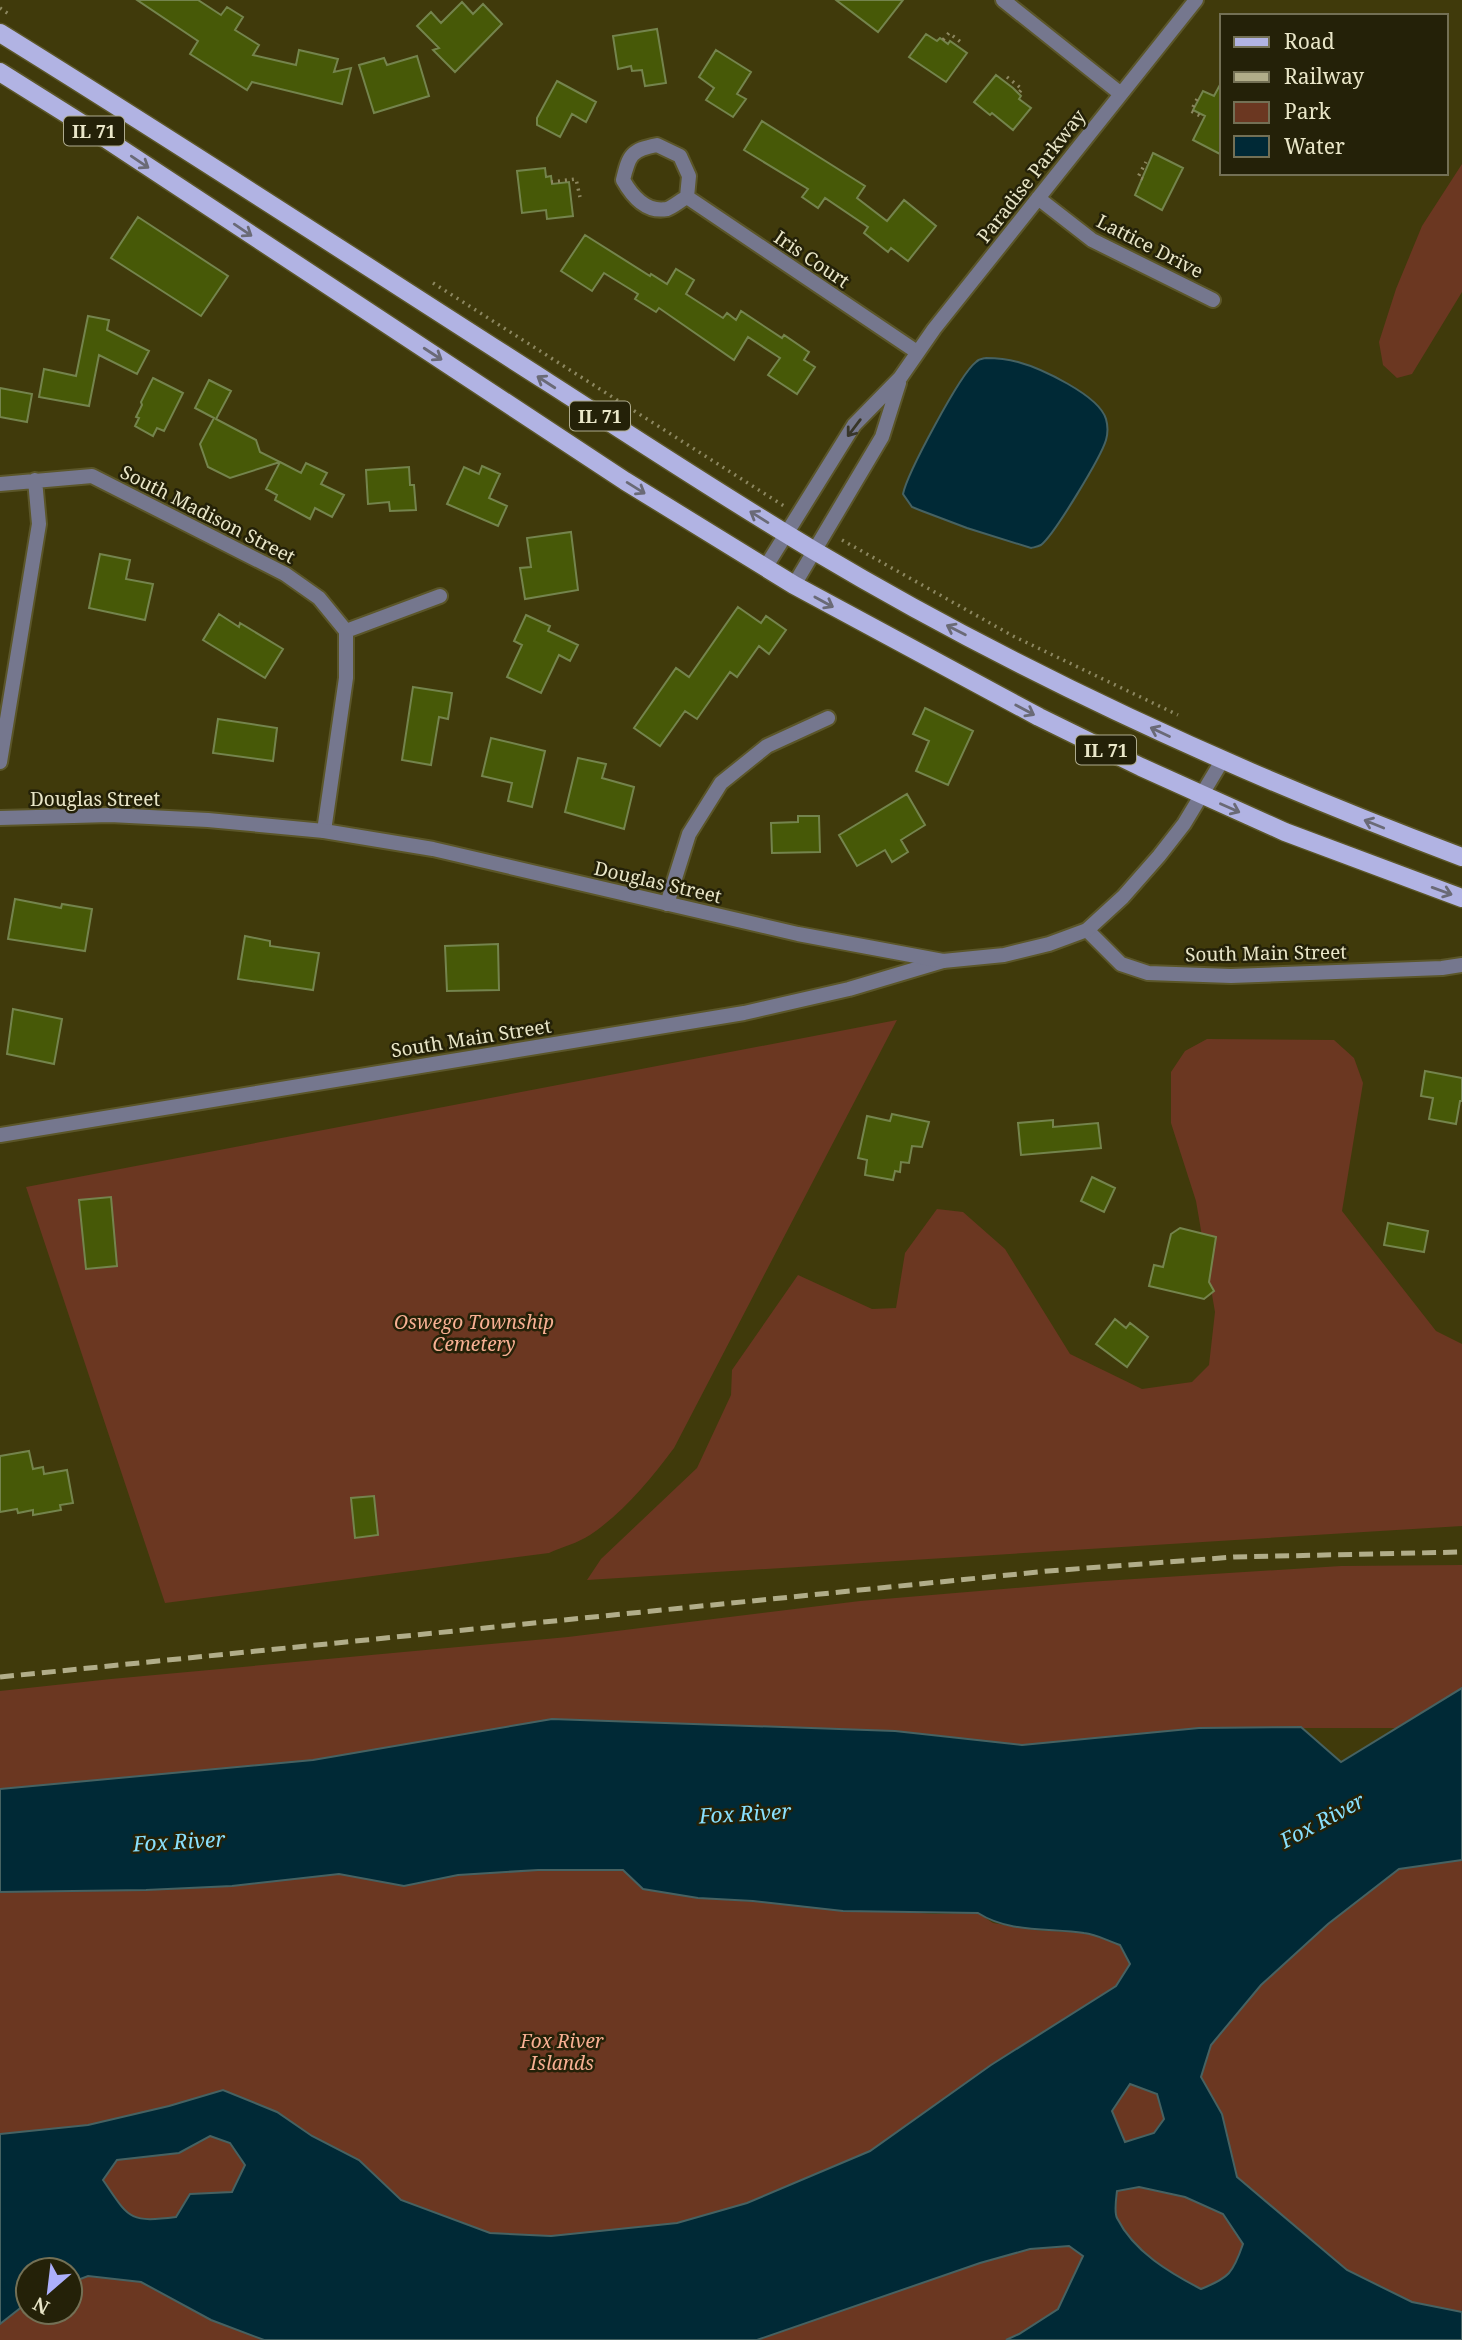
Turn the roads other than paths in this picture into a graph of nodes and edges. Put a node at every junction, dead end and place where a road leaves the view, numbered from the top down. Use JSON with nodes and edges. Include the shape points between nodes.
{"nodes":[{"id":1,"x":1003,"y":0,"type":"edge"},
{"id":2,"x":1196,"y":0,"type":"edge"},
{"id":3,"x":0,"y":33,"type":"edge"},
{"id":4,"x":0,"y":72,"type":"edge"},
{"id":5,"x":1121,"y":94,"type":"junction"},
{"id":6,"x":687,"y":197,"type":"junction"},
{"id":7,"x":1038,"y":198,"type":"junction"},
{"id":8,"x":1213,"y":300,"type":"dead end"},
{"id":9,"x":917,"y":352,"type":"junction"},
{"id":10,"x":900,"y":378,"type":"junction"},
{"id":11,"x":35,"y":480,"type":"junction"},
{"id":12,"x":0,"y":484,"type":"edge"},
{"id":13,"x":786,"y":534,"type":"junction"},
{"id":14,"x":815,"y":551,"type":"junction"},
{"id":15,"x":765,"y":568,"type":"junction"},
{"id":16,"x":794,"y":585,"type":"junction"},
{"id":17,"x":440,"y":596,"type":"dead end"},
{"id":18,"x":346,"y":631,"type":"junction"},
{"id":19,"x":828,"y":718,"type":"dead end"},
{"id":20,"x":1222,"y":761,"type":"junction"},
{"id":21,"x":0,"y":762,"type":"edge"},
{"id":22,"x":1202,"y":795,"type":"junction"},
{"id":23,"x":0,"y":818,"type":"edge"},
{"id":24,"x":324,"y":831,"type":"junction"},
{"id":25,"x":1462,"y":857,"type":"edge"},
{"id":26,"x":1462,"y":898,"type":"edge"},
{"id":27,"x":667,"y":904,"type":"junction"},
{"id":28,"x":1087,"y":930,"type":"junction"},
{"id":29,"x":943,"y":961,"type":"junction"},
{"id":30,"x":1462,"y":965,"type":"edge"},
{"id":31,"x":0,"y":1135,"type":"edge"}],
"edges":[{"from":1,"to":5,"type":"street"},
{"from":2,"to":5,"type":"street","name":"Paradise Parkway"},
{"from":13,"to":3,"type":"main road","number":"IL 71","one_way":true},
{"from":4,"to":15,"type":"main road","number":"IL 71","one_way":true},
{"from":5,"to":7,"type":"street","name":"Paradise Parkway"},
{"from":6,"to":6,"type":"street","via":[[690,176],[680,156],[657,145],[639,148],[628,161],[623,180],[634,198],[667,209]]},
{"from":6,"to":9,"type":"street","name":"Iris Court"},
{"from":7,"to":8,"type":"street","name":"Lattice Drive","via":[[1091,240]]},
{"from":7,"to":9,"type":"street","name":"Paradise Parkway"},
{"from":9,"to":10,"type":"street","name":"Paradise Parkway"},
{"from":10,"to":13,"type":"street","name":"Paradise Parkway","one_way":true,"via":[[854,425]]},
{"from":10,"to":14,"type":"street","name":"Paradise Parkway","via":[[882,437]]},
{"from":11,"to":12,"type":"street","name":"South Madison Street"},
{"from":11,"to":18,"type":"street","name":"South Madison Street","via":[[92,476],[285,574],[319,598]]},
{"from":11,"to":21,"type":"street","via":[[39,524]]},
{"from":13,"to":14,"type":"main road","number":"IL 71"},
{"from":13,"to":15,"type":"street","name":"Paradise Parkway"},
{"from":14,"to":16,"type":"street","name":"Paradise Parkway"},
{"from":20,"to":14,"type":"main road","number":"IL 71","one_way":true,"via":[[927,615]]},
{"from":15,"to":16,"type":"main road","number":"IL 71"},
{"from":16,"to":22,"type":"main road","number":"IL 71","one_way":true,"via":[[1039,717]]},
{"from":17,"to":18,"type":"street"},
{"from":18,"to":24,"type":"street","via":[[346,678]]},
{"from":19,"to":27,"type":"street","via":[[766,746],[721,783],[689,834]]},
{"from":20,"to":22,"type":"street","name":"Douglas Street"},
{"from":25,"to":20,"type":"main road","number":"IL 71","one_way":true},
{"from":22,"to":26,"type":"main road","number":"IL 71","one_way":true,"via":[[1285,832]]},
{"from":22,"to":28,"type":"street","name":"Douglas Street","via":[[1159,856],[1124,897]]},
{"from":23,"to":24,"type":"street","name":"Douglas Street","via":[[110,815]]},
{"from":24,"to":27,"type":"street","name":"Douglas Street","via":[[433,849]]},
{"from":27,"to":29,"type":"street","name":"Douglas Street"},
{"from":28,"to":29,"type":"street","name":"Douglas Street","via":[[1004,955]]},
{"from":28,"to":30,"type":"street","name":"South Main Street","via":[[1121,964],[1148,973],[1231,976]]},
{"from":29,"to":31,"type":"street","name":"South Main Street","via":[[744,1013]]}]}
